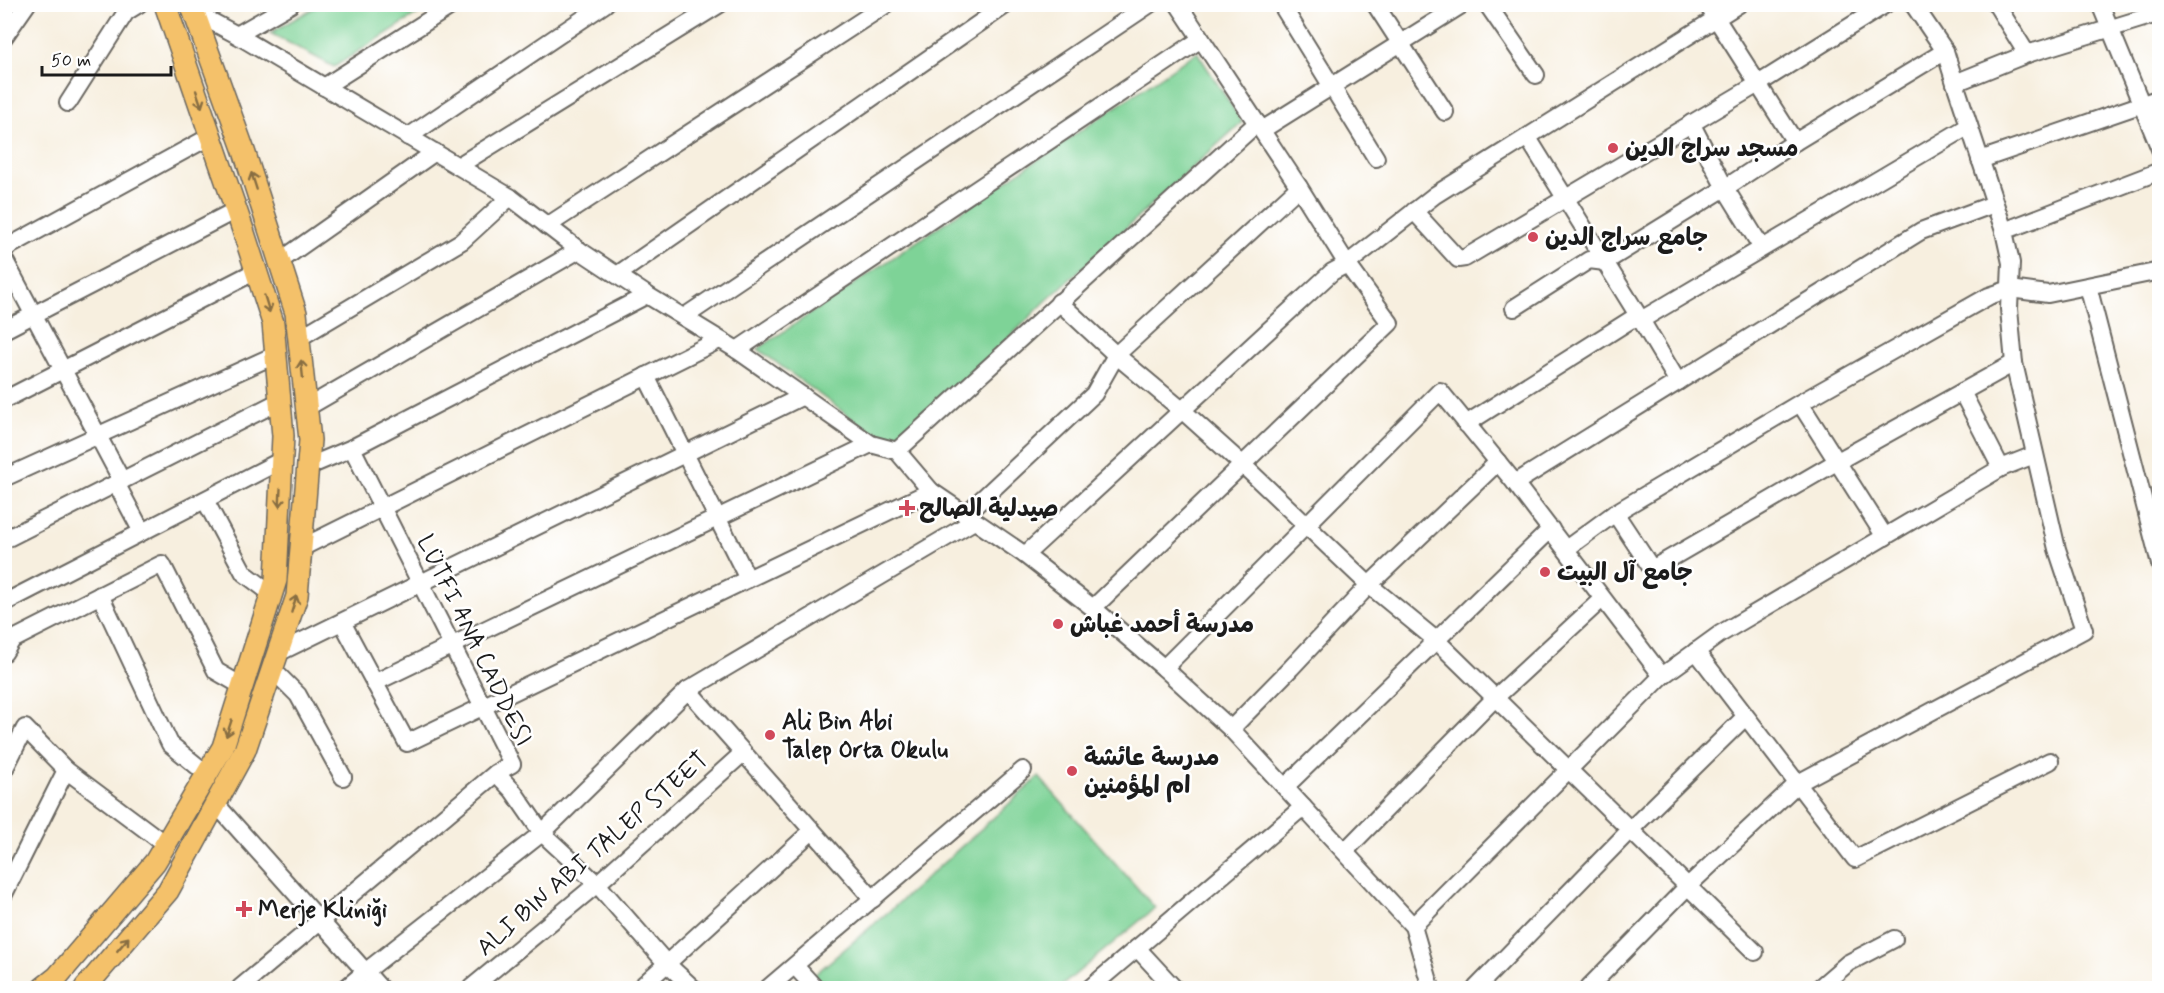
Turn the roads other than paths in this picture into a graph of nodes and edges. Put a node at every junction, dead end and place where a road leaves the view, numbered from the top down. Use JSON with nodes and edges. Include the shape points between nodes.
{"nodes":[{"id":1,"x":27,"y":4,"type":"edge"},
{"id":2,"x":139,"y":4,"type":"edge"},
{"id":3,"x":165,"y":4,"type":"edge"},
{"id":4,"x":291,"y":4,"type":"edge"},
{"id":5,"x":454,"y":4,"type":"edge"},
{"id":6,"x":605,"y":4,"type":"edge"},
{"id":7,"x":720,"y":4,"type":"edge"},
{"id":8,"x":887,"y":4,"type":"edge"},
{"id":9,"x":1007,"y":4,"type":"edge"},
{"id":10,"x":1150,"y":4,"type":"edge"},
{"id":11,"x":1178,"y":4,"type":"edge"},
{"id":12,"x":1281,"y":4,"type":"edge"},
{"id":13,"x":1376,"y":4,"type":"edge"},
{"id":14,"x":1463,"y":4,"type":"edge"},
{"id":15,"x":1487,"y":4,"type":"edge"},
{"id":16,"x":1739,"y":4,"type":"edge"},
{"id":17,"x":1886,"y":4,"type":"edge"},
{"id":18,"x":1913,"y":4,"type":"edge"},
{"id":19,"x":1996,"y":4,"type":"edge"},
{"id":20,"x":2100,"y":4,"type":"edge"},
{"id":21,"x":192,"y":8,"type":"edge"},
{"id":22,"x":579,"y":11,"type":"edge"},
{"id":23,"x":1712,"y":11,"type":"edge"},
{"id":24,"x":2160,"y":14,"type":"edge"},
{"id":25,"x":2111,"y":29,"type":"junction"},
{"id":26,"x":237,"y":35,"type":"junction"},
{"id":27,"x":4,"y":37,"type":"edge"},
{"id":28,"x":1201,"y":39,"type":"junction"},
{"id":29,"x":1400,"y":44,"type":"junction"},
{"id":30,"x":1945,"y":51,"type":"junction"},
{"id":31,"x":2027,"y":54,"type":"junction"},
{"id":32,"x":1536,"y":75,"type":"dead end"},
{"id":33,"x":1956,"y":83,"type":"junction"},
{"id":34,"x":1758,"y":84,"type":"junction"},
{"id":35,"x":1331,"y":86,"type":"junction"},
{"id":36,"x":324,"y":87,"type":"junction"},
{"id":37,"x":2160,"y":98,"type":"edge"},
{"id":38,"x":68,"y":103,"type":"dead end"},
{"id":39,"x":2142,"y":106,"type":"junction"},
{"id":40,"x":1445,"y":112,"type":"dead end"},
{"id":41,"x":1690,"y":123,"type":"junction"},
{"id":42,"x":1969,"y":126,"type":"junction"},
{"id":43,"x":1259,"y":127,"type":"junction"},
{"id":44,"x":211,"y":136,"type":"junction"},
{"id":45,"x":408,"y":137,"type":"junction"},
{"id":46,"x":1528,"y":138,"type":"junction"},
{"id":47,"x":1795,"y":142,"type":"junction"},
{"id":48,"x":2160,"y":149,"type":"edge"},
{"id":49,"x":435,"y":153,"type":"junction"},
{"id":50,"x":1376,"y":158,"type":"dead end"},
{"id":51,"x":1980,"y":160,"type":"junction"},
{"id":52,"x":458,"y":166,"type":"junction"},
{"id":53,"x":2160,"y":171,"type":"edge"},
{"id":54,"x":1299,"y":187,"type":"junction"},
{"id":55,"x":1725,"y":188,"type":"junction"},
{"id":56,"x":510,"y":197,"type":"junction"},
{"id":57,"x":1566,"y":197,"type":"junction"},
{"id":58,"x":1994,"y":204,"type":"junction"},
{"id":59,"x":237,"y":210,"type":"junction"},
{"id":60,"x":1414,"y":211,"type":"junction"},
{"id":61,"x":547,"y":226,"type":"junction"},
{"id":62,"x":2004,"y":231,"type":"junction"},
{"id":63,"x":1762,"y":248,"type":"junction"},
{"id":64,"x":4,"y":249,"type":"edge"},
{"id":65,"x":579,"y":250,"type":"junction"},
{"id":66,"x":4,"y":259,"type":"edge"},
{"id":67,"x":280,"y":261,"type":"junction"},
{"id":68,"x":1605,"y":262,"type":"junction"},
{"id":69,"x":1347,"y":264,"type":"junction"},
{"id":70,"x":256,"y":271,"type":"junction"},
{"id":71,"x":2160,"y":271,"type":"edge"},
{"id":72,"x":617,"y":275,"type":"junction"},
{"id":73,"x":2088,"y":286,"type":"junction"},
{"id":74,"x":2010,"y":289,"type":"junction"},
{"id":75,"x":647,"y":295,"type":"junction"},
{"id":76,"x":1059,"y":302,"type":"junction"},
{"id":77,"x":1514,"y":308,"type":"dead end"},
{"id":78,"x":35,"y":315,"type":"junction"},
{"id":79,"x":684,"y":317,"type":"junction"},
{"id":80,"x":1641,"y":320,"type":"junction"},
{"id":81,"x":4,"y":330,"type":"edge"},
{"id":82,"x":299,"y":338,"type":"junction"},
{"id":83,"x":719,"y":340,"type":"junction"},
{"id":84,"x":737,"y":350,"type":"junction"},
{"id":85,"x":276,"y":355,"type":"junction"},
{"id":86,"x":1116,"y":355,"type":"junction"},
{"id":87,"x":2014,"y":363,"type":"junction"},
{"id":88,"x":63,"y":369,"type":"junction"},
{"id":89,"x":646,"y":376,"type":"junction"},
{"id":90,"x":1678,"y":382,"type":"junction"},
{"id":91,"x":1962,"y":392,"type":"junction"},
{"id":92,"x":803,"y":396,"type":"junction"},
{"id":93,"x":4,"y":400,"type":"edge"},
{"id":94,"x":280,"y":401,"type":"junction"},
{"id":95,"x":1800,"y":403,"type":"junction"},
{"id":96,"x":306,"y":408,"type":"junction"},
{"id":97,"x":1183,"y":411,"type":"junction"},
{"id":98,"x":1466,"y":424,"type":"junction"},
{"id":99,"x":97,"y":435,"type":"junction"},
{"id":100,"x":871,"y":444,"type":"junction"},
{"id":101,"x":351,"y":448,"type":"junction"},
{"id":102,"x":897,"y":451,"type":"junction"},
{"id":103,"x":686,"y":453,"type":"junction"},
{"id":104,"x":2034,"y":455,"type":"junction"},
{"id":105,"x":282,"y":460,"type":"junction"},
{"id":106,"x":1838,"y":461,"type":"junction"},
{"id":107,"x":1498,"y":462,"type":"junction"},
{"id":108,"x":1243,"y":465,"type":"junction"},
{"id":109,"x":307,"y":467,"type":"junction"},
{"id":110,"x":2001,"y":468,"type":"junction"},
{"id":111,"x":4,"y":478,"type":"edge"},
{"id":112,"x":119,"y":482,"type":"junction"},
{"id":113,"x":1515,"y":483,"type":"junction"},
{"id":114,"x":931,"y":491,"type":"junction"},
{"id":115,"x":206,"y":500,"type":"junction"},
{"id":116,"x":382,"y":508,"type":"junction"},
{"id":117,"x":1615,"y":513,"type":"junction"},
{"id":118,"x":719,"y":517,"type":"junction"},
{"id":119,"x":970,"y":518,"type":"junction"},
{"id":120,"x":1306,"y":525,"type":"junction"},
{"id":121,"x":1551,"y":529,"type":"junction"},
{"id":122,"x":142,"y":532,"type":"junction"},
{"id":123,"x":1884,"y":537,"type":"junction"},
{"id":124,"x":4,"y":540,"type":"edge"},
{"id":125,"x":301,"y":548,"type":"junction"},
{"id":126,"x":1566,"y":549,"type":"junction"},
{"id":127,"x":1025,"y":555,"type":"junction"},
{"id":128,"x":2160,"y":564,"type":"edge"},
{"id":129,"x":748,"y":579,"type":"junction"},
{"id":130,"x":420,"y":583,"type":"junction"},
{"id":131,"x":1369,"y":585,"type":"junction"},
{"id":132,"x":272,"y":594,"type":"junction"},
{"id":133,"x":100,"y":596,"type":"junction"},
{"id":134,"x":1602,"y":599,"type":"junction"},
{"id":135,"x":4,"y":603,"type":"edge"},
{"id":136,"x":1093,"y":608,"type":"junction"},
{"id":137,"x":342,"y":622,"type":"junction"},
{"id":138,"x":1437,"y":641,"type":"junction"},
{"id":139,"x":452,"y":646,"type":"junction"},
{"id":140,"x":1696,"y":651,"type":"junction"},
{"id":141,"x":4,"y":653,"type":"edge"},
{"id":142,"x":275,"y":661,"type":"junction"},
{"id":143,"x":1164,"y":668,"type":"junction"},
{"id":144,"x":1662,"y":676,"type":"junction"},
{"id":145,"x":374,"y":683,"type":"junction"},
{"id":146,"x":242,"y":686,"type":"junction"},
{"id":147,"x":688,"y":690,"type":"junction"},
{"id":148,"x":1496,"y":697,"type":"junction"},
{"id":149,"x":483,"y":707,"type":"junction"},
{"id":150,"x":1745,"y":717,"type":"junction"},
{"id":151,"x":1231,"y":729,"type":"junction"},
{"id":152,"x":743,"y":753,"type":"junction"},
{"id":153,"x":2050,"y":761,"type":"dead end"},
{"id":154,"x":4,"y":770,"type":"edge"},
{"id":155,"x":66,"y":770,"type":"junction"},
{"id":156,"x":1023,"y":770,"type":"dead end"},
{"id":157,"x":1568,"y":770,"type":"junction"},
{"id":158,"x":496,"y":773,"type":"junction"},
{"id":159,"x":207,"y":774,"type":"junction"},
{"id":160,"x":343,"y":777,"type":"dead end"},
{"id":161,"x":1798,"y":783,"type":"junction"},
{"id":162,"x":1285,"y":787,"type":"junction"},
{"id":163,"x":216,"y":804,"type":"junction"},
{"id":164,"x":1303,"y":807,"type":"junction"},
{"id":165,"x":1630,"y":830,"type":"junction"},
{"id":166,"x":812,"y":831,"type":"junction"},
{"id":167,"x":542,"y":833,"type":"junction"},
{"id":168,"x":165,"y":844,"type":"junction"},
{"id":169,"x":1345,"y":851,"type":"junction"},
{"id":170,"x":597,"y":884,"type":"junction"},
{"id":171,"x":1688,"y":886,"type":"junction"},
{"id":172,"x":4,"y":894,"type":"edge"},
{"id":173,"x":873,"y":898,"type":"junction"},
{"id":174,"x":321,"y":920,"type":"junction"},
{"id":175,"x":1413,"y":926,"type":"junction"},
{"id":176,"x":1894,"y":939,"type":"dead end"},
{"id":177,"x":1137,"y":948,"type":"junction"},
{"id":178,"x":1755,"y":952,"type":"dead end"},
{"id":179,"x":666,"y":963,"type":"junction"},
{"id":180,"x":795,"y":966,"type":"junction"},
{"id":181,"x":365,"y":972,"type":"junction"},
{"id":182,"x":43,"y":988,"type":"edge"},
{"id":183,"x":85,"y":988,"type":"edge"},
{"id":184,"x":240,"y":988,"type":"edge"},
{"id":185,"x":346,"y":988,"type":"edge"},
{"id":186,"x":380,"y":988,"type":"edge"},
{"id":187,"x":471,"y":988,"type":"edge"},
{"id":188,"x":640,"y":988,"type":"edge"},
{"id":189,"x":693,"y":988,"type":"edge"},
{"id":190,"x":768,"y":988,"type":"edge"},
{"id":191,"x":814,"y":988,"type":"edge"},
{"id":192,"x":1090,"y":988,"type":"edge"},
{"id":193,"x":1174,"y":988,"type":"edge"},
{"id":194,"x":1431,"y":988,"type":"edge"},
{"id":195,"x":1476,"y":988,"type":"edge"},
{"id":196,"x":1588,"y":988,"type":"edge"},
{"id":197,"x":1819,"y":988,"type":"edge"}],
"edges":[{"from":1,"to":27,"type":"street"},
{"from":2,"to":38,"type":"street","via":[[126,12]]},
{"from":3,"to":44,"type":"main road","one_way":true},
{"from":4,"to":26,"type":"street"},
{"from":5,"to":36,"type":"street"},
{"from":6,"to":22,"type":"street"},
{"from":7,"to":52,"type":"street"},
{"from":8,"to":61,"type":"street"},
{"from":9,"to":72,"type":"street"},
{"from":10,"to":79,"type":"street"},
{"from":11,"to":28,"type":"street"},
{"from":12,"to":35,"type":"street"},
{"from":13,"to":29,"type":"street"},
{"from":14,"to":29,"type":"street"},
{"from":15,"to":32,"type":"street"},
{"from":16,"to":23,"type":"street"},
{"from":17,"to":34,"type":"street"},
{"from":18,"to":30,"type":"street"},
{"from":19,"to":31,"type":"street"},
{"from":20,"to":25,"type":"street"},
{"from":21,"to":26,"type":"street"},
{"from":67,"to":21,"type":"main road","one_way":true},
{"from":22,"to":45,"type":"street"},
{"from":23,"to":34,"type":"street"},
{"from":23,"to":46,"type":"street"},
{"from":24,"to":25,"type":"street"},
{"from":25,"to":31,"type":"street"},
{"from":25,"to":39,"type":"street"},
{"from":26,"to":36,"type":"street"},
{"from":28,"to":43,"type":"street"},
{"from":28,"to":84,"type":"street"},
{"from":29,"to":35,"type":"street"},
{"from":29,"to":40,"type":"street"},
{"from":30,"to":33,"type":"street"},
{"from":30,"to":47,"type":"street"},
{"from":31,"to":33,"type":"street"},
{"from":33,"to":42,"type":"street"},
{"from":34,"to":41,"type":"street"},
{"from":34,"to":47,"type":"street"},
{"from":35,"to":43,"type":"street"},
{"from":35,"to":50,"type":"street"},
{"from":36,"to":45,"type":"street"},
{"from":37,"to":39,"type":"street"},
{"from":39,"to":48,"type":"street"},
{"from":39,"to":51,"type":"street"},
{"from":41,"to":55,"type":"street"},
{"from":41,"to":57,"type":"street"},
{"from":42,"to":51,"type":"street"},
{"from":42,"to":63,"type":"street"},
{"from":43,"to":54,"type":"street"},
{"from":43,"to":76,"type":"street"},
{"from":44,"to":59,"type":"main road"},
{"from":44,"to":64,"type":"street"},
{"from":45,"to":49,"type":"street"},
{"from":46,"to":57,"type":"street"},
{"from":46,"to":60,"type":"street"},
{"from":47,"to":55,"type":"street"},
{"from":49,"to":52,"type":"street"},
{"from":49,"to":67,"type":"street"},
{"from":51,"to":58,"type":"street"},
{"from":52,"to":56,"type":"street"},
{"from":53,"to":62,"type":"street"},
{"from":54,"to":69,"type":"street"},
{"from":54,"to":86,"type":"street"},
{"from":55,"to":63,"type":"street"},
{"from":55,"to":68,"type":"street"},
{"from":56,"to":61,"type":"street"},
{"from":56,"to":82,"type":"street","via":[[462,241]]},
{"from":57,"to":60,"type":"street","via":[[1458,259]]},
{"from":57,"to":68,"type":"street"},
{"from":58,"to":62,"type":"street"},
{"from":58,"to":90,"type":"street","via":[[1921,231]]},
{"from":59,"to":70,"type":"main road"},
{"from":59,"to":78,"type":"street"},
{"from":60,"to":69,"type":"street"},
{"from":61,"to":65,"type":"street"},
{"from":62,"to":74,"type":"street","via":[[2011,263]]},
{"from":63,"to":80,"type":"street"},
{"from":65,"to":72,"type":"street"},
{"from":65,"to":96,"type":"street"},
{"from":66,"to":78,"type":"street"},
{"from":67,"to":82,"type":"main road","via":[[297,313]]},
{"from":68,"to":77,"type":"street","via":[[1589,260]]},
{"from":68,"to":80,"type":"street"},
{"from":69,"to":97,"type":"street","via":[[1332,272]]},
{"from":69,"to":108,"type":"street","via":[[1390,323]]},
{"from":70,"to":85,"type":"main road","one_way":true,"via":[[273,323]]},
{"from":70,"to":88,"type":"street"},
{"from":71,"to":73,"type":"street"},
{"from":72,"to":75,"type":"street"},
{"from":73,"to":74,"type":"street","via":[[2048,294]]},
{"from":73,"to":128,"type":"street"},
{"from":74,"to":87,"type":"street"},
{"from":74,"to":95,"type":"street","via":[[1989,296]]},
{"from":75,"to":79,"type":"street"},
{"from":75,"to":101,"type":"street"},
{"from":76,"to":86,"type":"street"},
{"from":76,"to":102,"type":"street"},
{"from":78,"to":81,"type":"street"},
{"from":78,"to":88,"type":"street"},
{"from":79,"to":83,"type":"street"},
{"from":80,"to":90,"type":"street"},
{"from":80,"to":98,"type":"street","via":[[1632,319]]},
{"from":96,"to":82,"type":"main road","one_way":true},
{"from":83,"to":84,"type":"street"},
{"from":83,"to":89,"type":"street"},
{"from":84,"to":92,"type":"street"},
{"from":85,"to":94,"type":"main road"},
{"from":85,"to":99,"type":"street"},
{"from":86,"to":97,"type":"street"},
{"from":86,"to":119,"type":"street","via":[[1094,394]]},
{"from":87,"to":91,"type":"street"},
{"from":87,"to":104,"type":"street"},
{"from":88,"to":93,"type":"street"},
{"from":88,"to":99,"type":"street"},
{"from":89,"to":103,"type":"street"},
{"from":89,"to":116,"type":"street"},
{"from":90,"to":113,"type":"street"},
{"from":91,"to":106,"type":"street"},
{"from":91,"to":110,"type":"street"},
{"from":92,"to":100,"type":"street"},
{"from":92,"to":103,"type":"street"},
{"from":94,"to":105,"type":"main road"},
{"from":94,"to":112,"type":"street"},
{"from":95,"to":106,"type":"street"},
{"from":95,"to":117,"type":"street"},
{"from":96,"to":109,"type":"main road","via":[[310,440]]},
{"from":97,"to":108,"type":"street"},
{"from":97,"to":127,"type":"street"},
{"from":98,"to":107,"type":"street"},
{"from":98,"to":120,"type":"street","via":[[1440,391]]},
{"from":99,"to":111,"type":"street"},
{"from":99,"to":112,"type":"street"},
{"from":100,"to":102,"type":"street"},
{"from":100,"to":118,"type":"street"},
{"from":101,"to":109,"type":"street"},
{"from":101,"to":116,"type":"street","name":"LÜTFI ANA CADDESI"},
{"from":102,"to":114,"type":"street"},
{"from":103,"to":118,"type":"street"},
{"from":103,"to":130,"type":"street"},
{"from":104,"to":110,"type":"street"},
{"from":104,"to":161,"type":"street","via":[[2057,549],[2084,630]]},
{"from":105,"to":115,"type":"street"},
{"from":105,"to":132,"type":"main road","one_way":true},
{"from":106,"to":117,"type":"street","via":[[1652,569]]},
{"from":106,"to":123,"type":"street"},
{"from":107,"to":113,"type":"street"},
{"from":107,"to":131,"type":"street"},
{"from":108,"to":120,"type":"street"},
{"from":108,"to":136,"type":"street"},
{"from":109,"to":125,"type":"main road"},
{"from":110,"to":123,"type":"street"},
{"from":112,"to":122,"type":"street"},
{"from":112,"to":124,"type":"street"},
{"from":113,"to":121,"type":"street"},
{"from":114,"to":119,"type":"street"},
{"from":114,"to":129,"type":"street"},
{"from":115,"to":122,"type":"street"},
{"from":115,"to":132,"type":"street","via":[[244,573]]},
{"from":116,"to":125,"type":"street"},
{"from":116,"to":130,"type":"street","name":"LÜTFI ANA CADDESI"},
{"from":117,"to":126,"type":"street"},
{"from":118,"to":129,"type":"street"},
{"from":118,"to":139,"type":"street"},
{"from":119,"to":127,"type":"street"},
{"from":119,"to":147,"type":"street"},
{"from":120,"to":131,"type":"street"},
{"from":120,"to":143,"type":"street"},
{"from":121,"to":126,"type":"street"},
{"from":121,"to":138,"type":"street"},
{"from":122,"to":135,"type":"street"},
{"from":123,"to":140,"type":"street"},
{"from":142,"to":125,"type":"main road","one_way":true,"via":[[297,596]]},
{"from":126,"to":134,"type":"street"},
{"from":127,"to":136,"type":"street"},
{"from":129,"to":149,"type":"street"},
{"from":130,"to":137,"type":"street"},
{"from":130,"to":139,"type":"street","name":"LÜTFI ANA CADDESI"},
{"from":131,"to":138,"type":"street"},
{"from":131,"to":151,"type":"street"},
{"from":132,"to":146,"type":"main road"},
{"from":133,"to":141,"type":"street","via":[[12,640]]},
{"from":133,"to":146,"type":"street","via":[[162,564],[216,671]]},
{"from":133,"to":159,"type":"street","via":[[170,744]]},
{"from":134,"to":144,"type":"street"},
{"from":134,"to":148,"type":"street"},
{"from":136,"to":143,"type":"street"},
{"from":137,"to":142,"type":"street"},
{"from":137,"to":145,"type":"street"},
{"from":138,"to":148,"type":"street"},
{"from":138,"to":162,"type":"street"},
{"from":139,"to":145,"type":"street"},
{"from":139,"to":149,"type":"street","name":"LÜTFI ANA CADDESI"},
{"from":140,"to":144,"type":"street"},
{"from":140,"to":150,"type":"street"},
{"from":142,"to":160,"type":"street"},
{"from":142,"to":163,"type":"main road","via":[[245,750]]},
{"from":143,"to":151,"type":"street"},
{"from":144,"to":157,"type":"street"},
{"from":145,"to":149,"type":"street","via":[[407,743]]},
{"from":146,"to":159,"type":"main road","one_way":true,"via":[[223,747]]},
{"from":147,"to":152,"type":"street"},
{"from":147,"to":167,"type":"street"},
{"from":148,"to":157,"type":"street"},
{"from":148,"to":169,"type":"street"},
{"from":149,"to":158,"type":"street","name":"LÜTFI ANA CADDESI","via":[[512,764]]},
{"from":150,"to":161,"type":"street"},
{"from":150,"to":165,"type":"street"},
{"from":151,"to":162,"type":"street"},
{"from":152,"to":166,"type":"street"},
{"from":152,"to":170,"type":"street","name":"ALI BIN ABI TALEP STEET"},
{"from":153,"to":161,"type":"street","via":[[1855,859]]},
{"from":154,"to":155,"type":"street","via":[[25,728]]},
{"from":155,"to":168,"type":"street"},
{"from":155,"to":172,"type":"street"},
{"from":156,"to":173,"type":"street"},
{"from":157,"to":165,"type":"street"},
{"from":157,"to":175,"type":"street"},
{"from":158,"to":167,"type":"street"},
{"from":158,"to":174,"type":"street","name":"LÜTFI ANA CADDESI"},
{"from":159,"to":168,"type":"main road"},
{"from":161,"to":171,"type":"street"},
{"from":162,"to":164,"type":"street"},
{"from":163,"to":174,"type":"street"},
{"from":183,"to":163,"type":"main road","one_way":true,"via":[[168,891]]},
{"from":164,"to":169,"type":"street"},
{"from":164,"to":177,"type":"street"},
{"from":165,"to":171,"type":"street"},
{"from":165,"to":195,"type":"street"},
{"from":166,"to":173,"type":"street"},
{"from":166,"to":179,"type":"street"},
{"from":167,"to":170,"type":"street"},
{"from":167,"to":181,"type":"street"},
{"from":168,"to":182,"type":"main road","via":[[155,862],[57,977]]},
{"from":169,"to":175,"type":"street"},
{"from":170,"to":179,"type":"street"},
{"from":170,"to":187,"type":"street","name":"ALI BIN ABI TALEP STEET"},
{"from":171,"to":178,"type":"street"},
{"from":171,"to":196,"type":"street"},
{"from":173,"to":180,"type":"street"},
{"from":174,"to":181,"type":"street"},
{"from":174,"to":184,"type":"street","name":"LÜTFI ANA CADDESI"},
{"from":175,"to":194,"type":"street"},
{"from":176,"to":197,"type":"street","via":[[1848,963]]},
{"from":177,"to":192,"type":"street"},
{"from":177,"to":193,"type":"street"},
{"from":179,"to":188,"type":"street"},
{"from":179,"to":189,"type":"street"},
{"from":180,"to":190,"type":"street"},
{"from":180,"to":191,"type":"street"},
{"from":181,"to":185,"type":"street"},
{"from":181,"to":186,"type":"street"}]}
